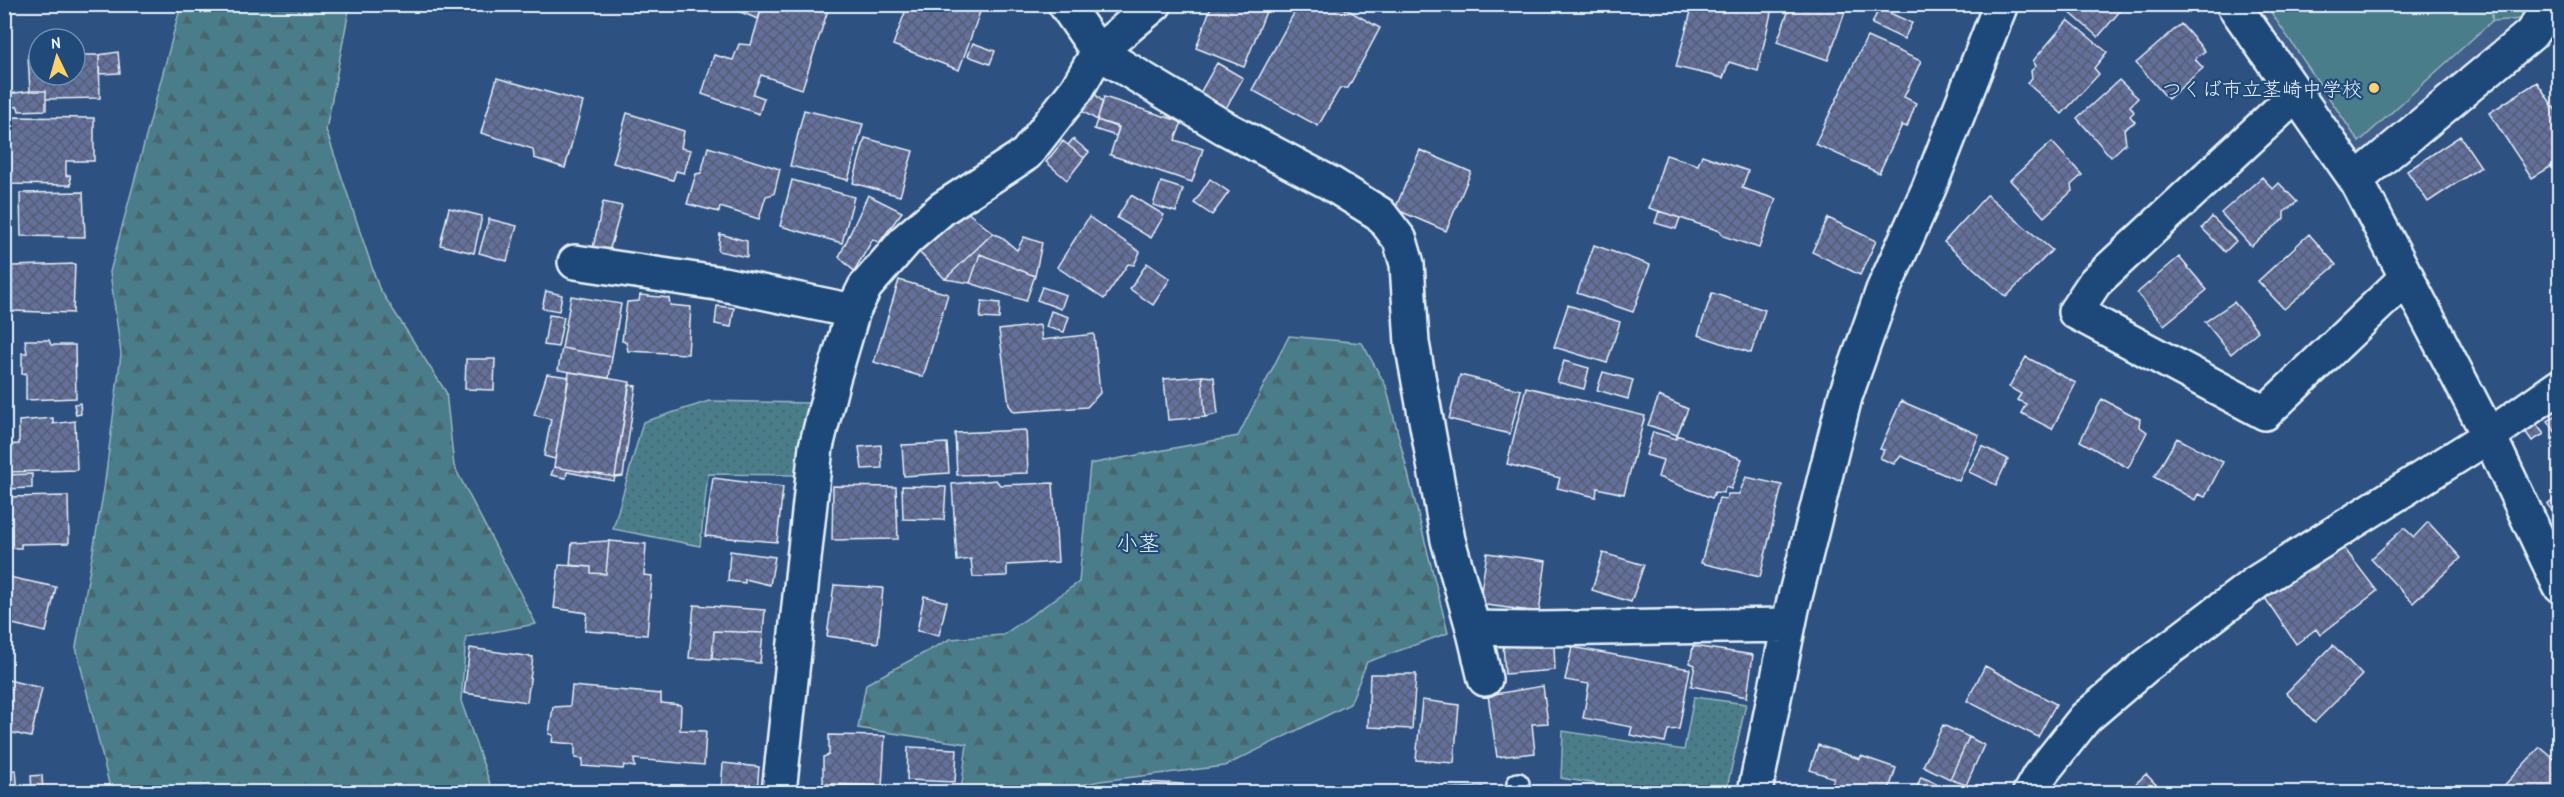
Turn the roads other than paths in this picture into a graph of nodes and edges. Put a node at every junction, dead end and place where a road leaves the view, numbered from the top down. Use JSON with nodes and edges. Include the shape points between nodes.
{"nodes":[{"id":1,"x":1065,"y":4,"type":"edge"},
{"id":2,"x":1155,"y":4,"type":"edge"},
{"id":3,"x":2001,"y":4,"type":"edge"},
{"id":4,"x":2233,"y":4,"type":"edge"},
{"id":5,"x":2551,"y":4,"type":"edge"},
{"id":6,"x":1098,"y":52,"type":"junction"},
{"id":7,"x":2296,"y":95,"type":"junction"},
{"id":8,"x":2356,"y":180,"type":"junction"},
{"id":9,"x":575,"y":262,"type":"dead end"},
{"id":10,"x":2407,"y":277,"type":"junction"},
{"id":11,"x":853,"y":311,"type":"junction"},
{"id":12,"x":2559,"y":386,"type":"edge"},
{"id":13,"x":2489,"y":436,"type":"junction"},
{"id":14,"x":2559,"y":586,"type":"edge"},
{"id":15,"x":1788,"y":625,"type":"junction"},
{"id":16,"x":1473,"y":628,"type":"junction"},
{"id":17,"x":1485,"y":679,"type":"dead end"},
{"id":18,"x":779,"y":792,"type":"edge"},
{"id":19,"x":1755,"y":792,"type":"edge"},
{"id":20,"x":2030,"y":792,"type":"edge"}],
"edges":[{"from":1,"to":6,"type":"street"},
{"from":2,"to":6,"type":"street"},
{"from":3,"to":15,"type":"street","via":[[1929,188],[1883,290],[1845,397]]},
{"from":4,"to":7,"type":"street"},
{"from":5,"to":8,"type":"street","via":[[2531,34]]},
{"from":6,"to":11,"type":"street","via":[[1077,89],[1026,154],[943,208],[907,239],[865,287]]},
{"from":6,"to":16,"type":"street","via":[[1380,214],[1400,240],[1407,264],[1412,343],[1448,540]]},
{"from":7,"to":8,"type":"street"},
{"from":7,"to":10,"type":"street","via":[[2095,282],[2075,312],[2265,413]]},
{"from":8,"to":10,"type":"street"},
{"from":9,"to":11,"type":"street","via":[[723,284]]},
{"from":10,"to":13,"type":"street"},
{"from":11,"to":18,"type":"street","via":[[816,447]]},
{"from":12,"to":13,"type":"street"},
{"from":13,"to":14,"type":"street"},
{"from":13,"to":20,"type":"street","via":[[2256,582],[2146,666],[2085,718]]},
{"from":15,"to":16,"type":"street"},
{"from":15,"to":19,"type":"street"},
{"from":16,"to":17,"type":"street"}]}
